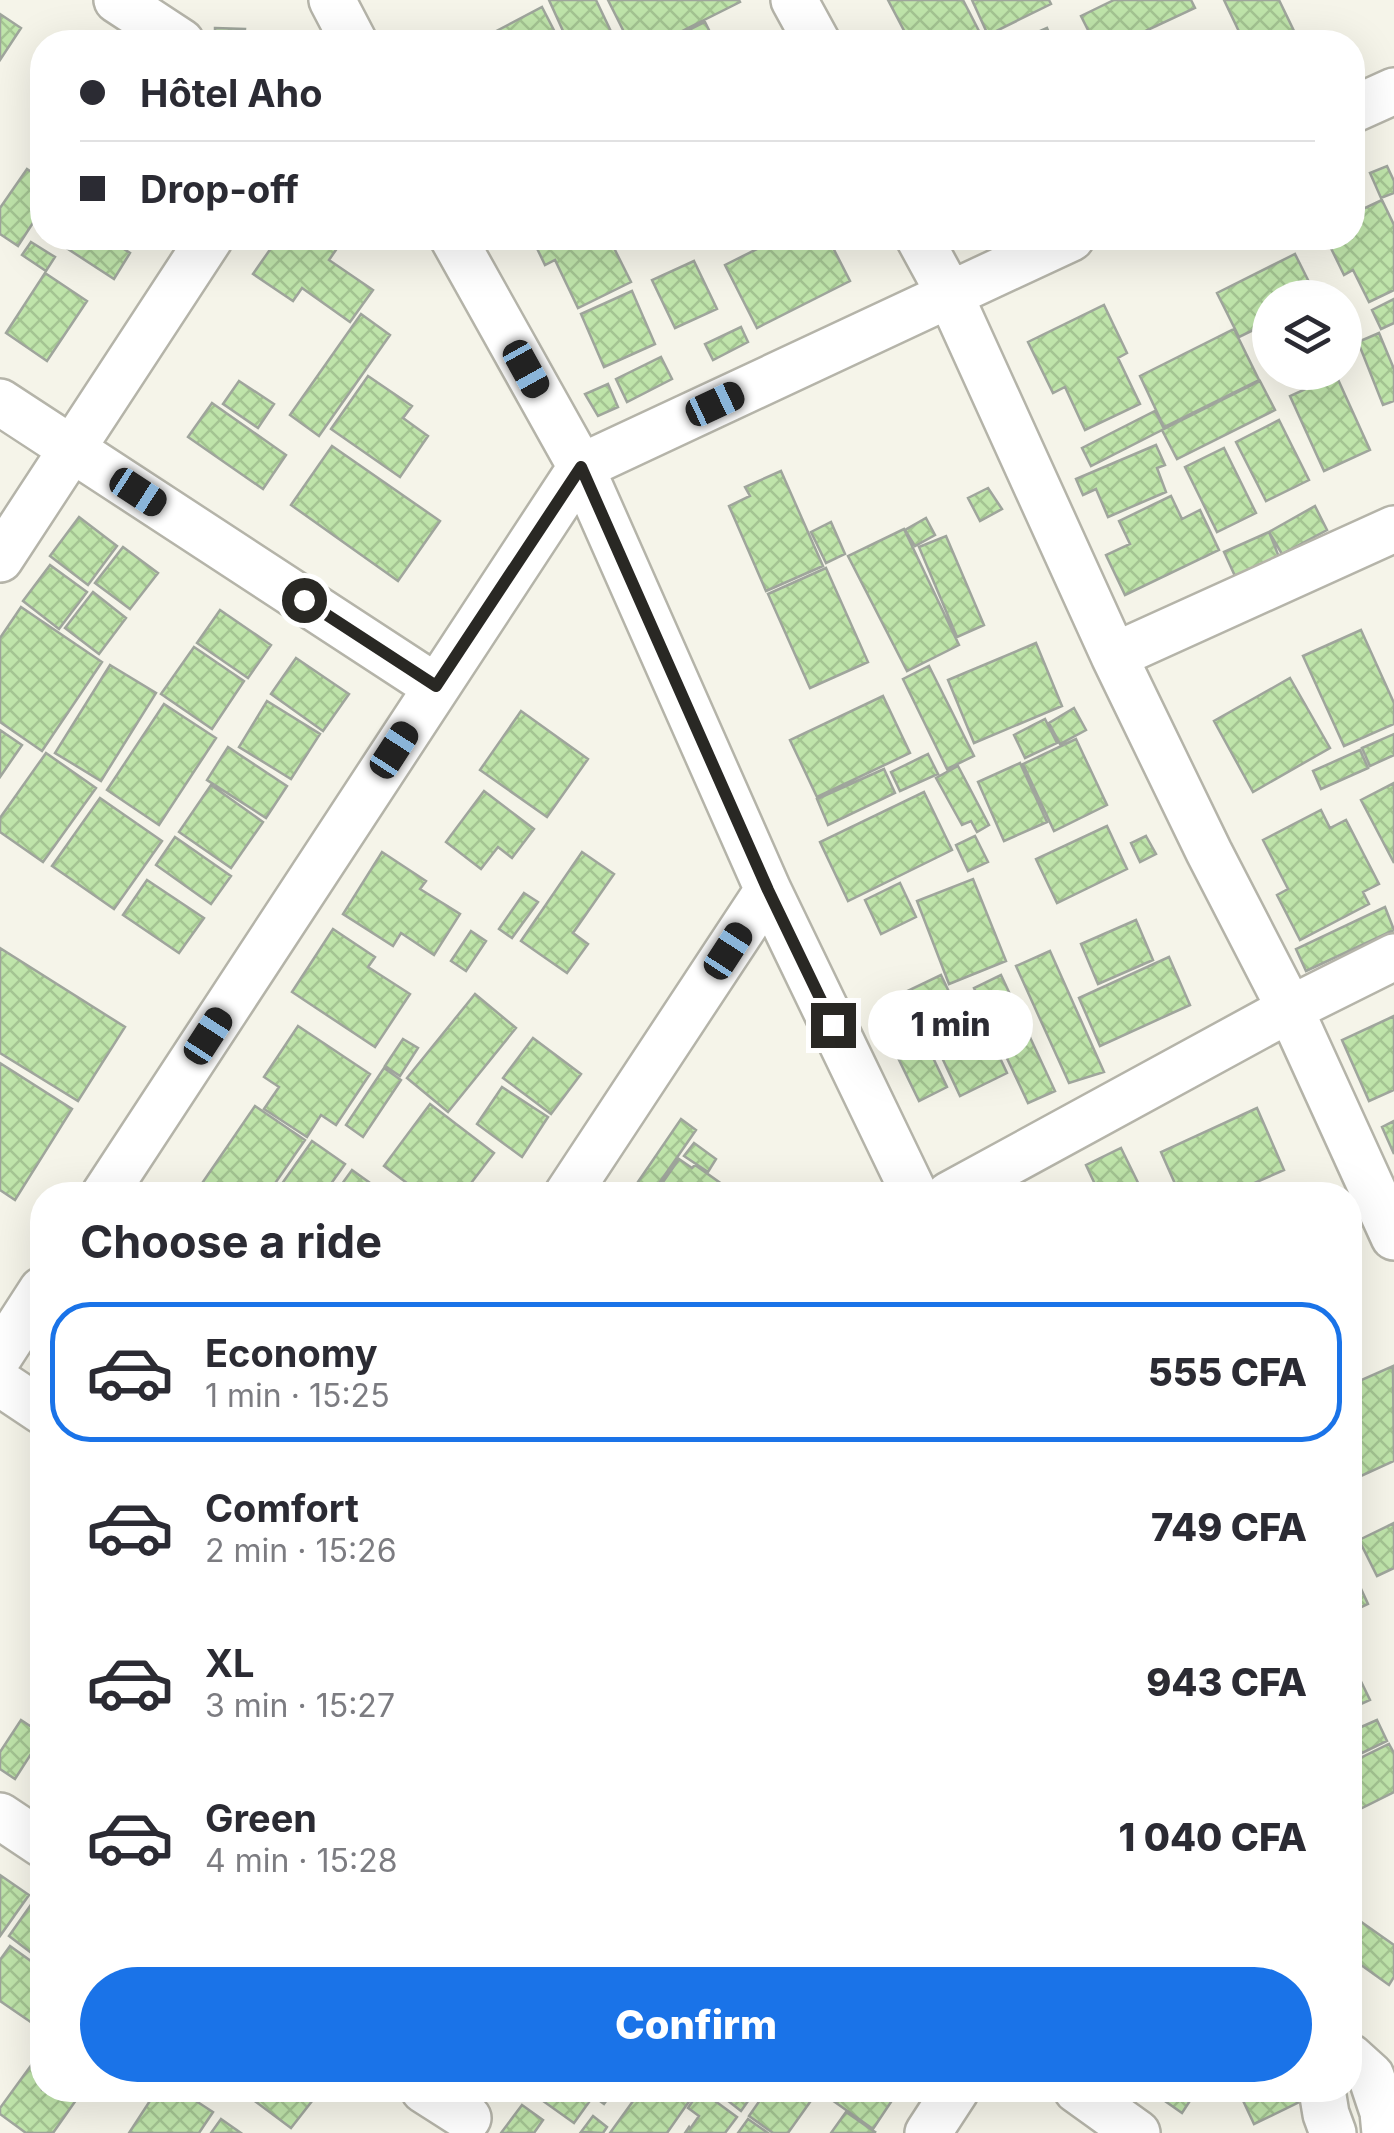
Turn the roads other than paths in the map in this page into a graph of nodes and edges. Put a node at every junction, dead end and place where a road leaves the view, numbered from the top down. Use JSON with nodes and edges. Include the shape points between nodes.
{"nodes":[{"id":1,"x":117,"y":0,"type":"edge"},
{"id":2,"x":794,"y":0,"type":"edge"},
{"id":3,"x":163,"y":30,"type":"edge"},
{"id":4,"x":810,"y":30,"type":"edge"},
{"id":5,"x":1394,"y":91,"type":"edge"},
{"id":6,"x":1365,"y":104,"type":"edge"},
{"id":7,"x":202,"y":250,"type":"edge"},
{"id":8,"x":460,"y":250,"type":"edge"},
{"id":9,"x":926,"y":250,"type":"edge"},
{"id":10,"x":1044,"y":250,"type":"edge"},
{"id":11,"x":948,"y":293,"type":"junction"},
{"id":12,"x":0,"y":402,"type":"edge"},
{"id":13,"x":72,"y":449,"type":"junction"},
{"id":14,"x":581,"y":467,"type":"junction"},
{"id":15,"x":1394,"y":529,"type":"edge"},
{"id":16,"x":0,"y":559,"type":"edge"},
{"id":17,"x":1114,"y":656,"type":"junction"},
{"id":18,"x":436,"y":686,"type":"junction"},
{"id":19,"x":768,"y":890,"type":"junction"},
{"id":20,"x":1394,"y":957,"type":"edge"},
{"id":21,"x":1290,"y":1009,"type":"junction"},
{"id":22,"x":112,"y":1182,"type":"edge"},
{"id":23,"x":576,"y":1182,"type":"edge"},
{"id":24,"x":909,"y":1182,"type":"edge"},
{"id":25,"x":972,"y":1182,"type":"edge"},
{"id":26,"x":1394,"y":1237,"type":"edge"},
{"id":27,"x":30,"y":1309,"type":"edge"},
{"id":28,"x":0,"y":1355,"type":"edge"},
{"id":29,"x":0,"y":1383,"type":"edge"},
{"id":30,"x":30,"y":1403,"type":"edge"},
{"id":31,"x":0,"y":1816,"type":"edge"},
{"id":32,"x":30,"y":1836,"type":"edge"},
{"id":33,"x":1362,"y":2069,"type":"edge"},
{"id":34,"x":448,"y":2102,"type":"edge"},
{"id":35,"x":948,"y":2102,"type":"edge"},
{"id":36,"x":1094,"y":2102,"type":"edge"},
{"id":37,"x":1324,"y":2102,"type":"edge"},
{"id":38,"x":471,"y":2114,"type":"edge"},
{"id":39,"x":928,"y":2133,"type":"edge"},
{"id":40,"x":1137,"y":2133,"type":"edge"},
{"id":41,"x":1333,"y":2133,"type":"edge"},
{"id":42,"x":1385,"y":2133,"type":"edge"}],
"edges":[{"from":1,"to":3,"type":"street"},
{"from":2,"to":4,"type":"street"},
{"from":5,"to":6,"type":"street"},
{"from":7,"to":13,"type":"street"},
{"from":8,"to":14,"type":"street"},
{"from":9,"to":11,"type":"street"},
{"from":10,"to":11,"type":"street"},
{"from":11,"to":14,"type":"street"},
{"from":11,"to":17,"type":"street"},
{"from":12,"to":13,"type":"street"},
{"from":13,"to":16,"type":"street"},
{"from":13,"to":18,"type":"street"},
{"from":14,"to":18,"type":"street"},
{"from":14,"to":19,"type":"street"},
{"from":15,"to":17,"type":"street"},
{"from":17,"to":21,"type":"street"},
{"from":18,"to":22,"type":"street"},
{"from":19,"to":23,"type":"street"},
{"from":19,"to":24,"type":"street"},
{"from":20,"to":21,"type":"street"},
{"from":21,"to":25,"type":"street"},
{"from":21,"to":26,"type":"street"},
{"from":27,"to":28,"type":"street"},
{"from":29,"to":30,"type":"street"},
{"from":31,"to":32,"type":"street"},
{"from":33,"to":42,"type":"street","via":[[1383,2112]]},
{"from":34,"to":38,"type":"street"},
{"from":35,"to":39,"type":"street"},
{"from":36,"to":40,"type":"street"},
{"from":37,"to":41,"type":"street"}]}
